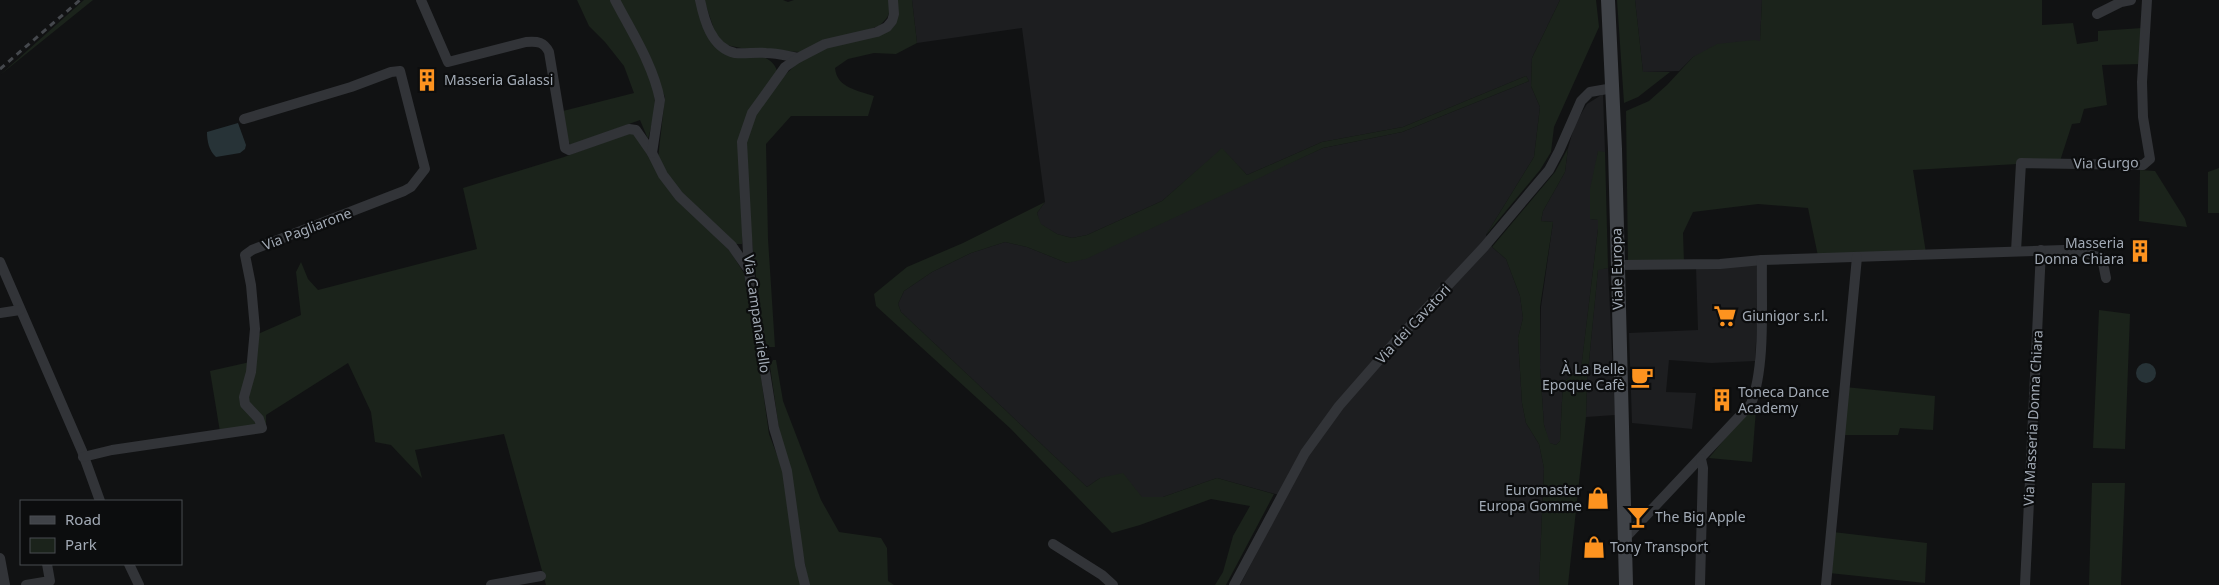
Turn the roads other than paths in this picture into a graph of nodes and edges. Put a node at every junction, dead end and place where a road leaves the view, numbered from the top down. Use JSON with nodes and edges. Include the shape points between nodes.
{"nodes":[{"id":1,"x":422,"y":0,"type":"edge"},
{"id":2,"x":615,"y":0,"type":"edge"},
{"id":3,"x":700,"y":0,"type":"edge"},
{"id":4,"x":893,"y":0,"type":"edge"},
{"id":5,"x":1608,"y":0,"type":"edge"},
{"id":6,"x":2131,"y":0,"type":"edge"},
{"id":7,"x":2143,"y":0,"type":"edge"},
{"id":8,"x":2147,"y":0,"type":"edge"},
{"id":9,"x":2097,"y":14,"type":"dead end"},
{"id":10,"x":798,"y":58,"type":"junction"},
{"id":11,"x":1613,"y":88,"type":"junction"},
{"id":12,"x":244,"y":119,"type":"dead end"},
{"id":13,"x":652,"y":153,"type":"junction"},
{"id":14,"x":2041,"y":250,"type":"junction"},
{"id":15,"x":2016,"y":252,"type":"junction"},
{"id":16,"x":1858,"y":257,"type":"junction"},
{"id":17,"x":1762,"y":260,"type":"junction"},
{"id":18,"x":0,"y":262,"type":"edge"},
{"id":19,"x":1617,"y":265,"type":"junction"},
{"id":20,"x":750,"y":272,"type":"junction"},
{"id":21,"x":2106,"y":278,"type":"dead end"},
{"id":22,"x":20,"y":310,"type":"junction"},
{"id":23,"x":0,"y":313,"type":"edge"},
{"id":24,"x":83,"y":457,"type":"junction"},
{"id":25,"x":1701,"y":459,"type":"junction"},
{"id":26,"x":100,"y":500,"type":"edge"},
{"id":27,"x":1625,"y":538,"type":"junction"},
{"id":28,"x":1054,"y":544,"type":"dead end"},
{"id":29,"x":0,"y":558,"type":"edge"},
{"id":30,"x":47,"y":565,"type":"edge"},
{"id":31,"x":129,"y":565,"type":"edge"},
{"id":32,"x":541,"y":576,"type":"dead end"},
{"id":33,"x":5,"y":585,"type":"edge"},
{"id":34,"x":26,"y":585,"type":"edge"},
{"id":35,"x":139,"y":585,"type":"edge"},
{"id":36,"x":491,"y":585,"type":"edge"},
{"id":37,"x":805,"y":585,"type":"edge"},
{"id":38,"x":1113,"y":585,"type":"edge"},
{"id":39,"x":1234,"y":585,"type":"edge"},
{"id":40,"x":1626,"y":585,"type":"edge"},
{"id":41,"x":1700,"y":585,"type":"edge"},
{"id":42,"x":1826,"y":585,"type":"edge"},
{"id":43,"x":2025,"y":585,"type":"edge"}],
"edges":[{"from":1,"to":13,"type":"street","via":[[448,62],[526,42],[537,41],[545,45],[549,52],[565,148],[569,150],[629,129],[640,134]]},
{"from":2,"to":13,"type":"street","via":[[658,91],[660,100]]},
{"from":3,"to":10,"type":"street","via":[[708,29],[725,48],[734,52]]},
{"from":4,"to":10,"type":"street","name":"Via Campanariello","via":[[894,14],[887,27],[825,44]]},
{"from":5,"to":11,"type":"street","name":"Viale Europa"},
{"from":6,"to":9,"type":"street"},
{"from":7,"to":8,"type":"street"},
{"from":8,"to":15,"type":"street","name":"Via Gurgo","via":[[2142,91],[2150,159],[2143,165],[2021,163]]},
{"from":10,"to":20,"type":"street","name":"Via Campanariello","via":[[775,78],[752,113],[742,142]]},
{"from":11,"to":19,"type":"street","name":"Viale Europa"},
{"from":11,"to":39,"type":"street","name":"Via dei Cavatori","via":[[1590,92],[1580,101],[1549,170],[1484,247],[1339,406],[1305,453]]},
{"from":12,"to":24,"type":"street","name":"Via Pagliarone","via":[[400,71],[425,169],[404,191],[245,255],[255,329],[251,372],[244,397],[245,404],[259,419],[262,428]]},
{"from":13,"to":20,"type":"street","via":[[663,175],[680,196],[732,246]]},
{"from":14,"to":15,"type":"street"},
{"from":14,"to":21,"type":"street","via":[[2078,251],[2099,256]]},
{"from":14,"to":43,"type":"street","name":"Via Masseria Donna Chiara"},
{"from":15,"to":16,"type":"street"},
{"from":16,"to":17,"type":"street"},
{"from":16,"to":42,"type":"street"},
{"from":17,"to":19,"type":"street","via":[[1720,264]]},
{"from":17,"to":25,"type":"street","via":[[1760,360],[1755,395],[1745,412]]},
{"from":18,"to":22,"type":"street"},
{"from":19,"to":27,"type":"street","name":"Viale Europa"},
{"from":20,"to":37,"type":"street","name":"Via Campanariello","via":[[774,428],[787,471]]},
{"from":22,"to":23,"type":"street"},
{"from":22,"to":24,"type":"street"},
{"from":24,"to":26,"type":"street"},
{"from":25,"to":27,"type":"street"},
{"from":25,"to":41,"type":"street"},
{"from":27,"to":40,"type":"street","name":"Viale Europa"},
{"from":28,"to":38,"type":"street","via":[[1102,574]]},
{"from":29,"to":33,"type":"street"},
{"from":30,"to":34,"type":"street","via":[[50,580]]},
{"from":31,"to":35,"type":"street"},
{"from":32,"to":36,"type":"street"}]}
